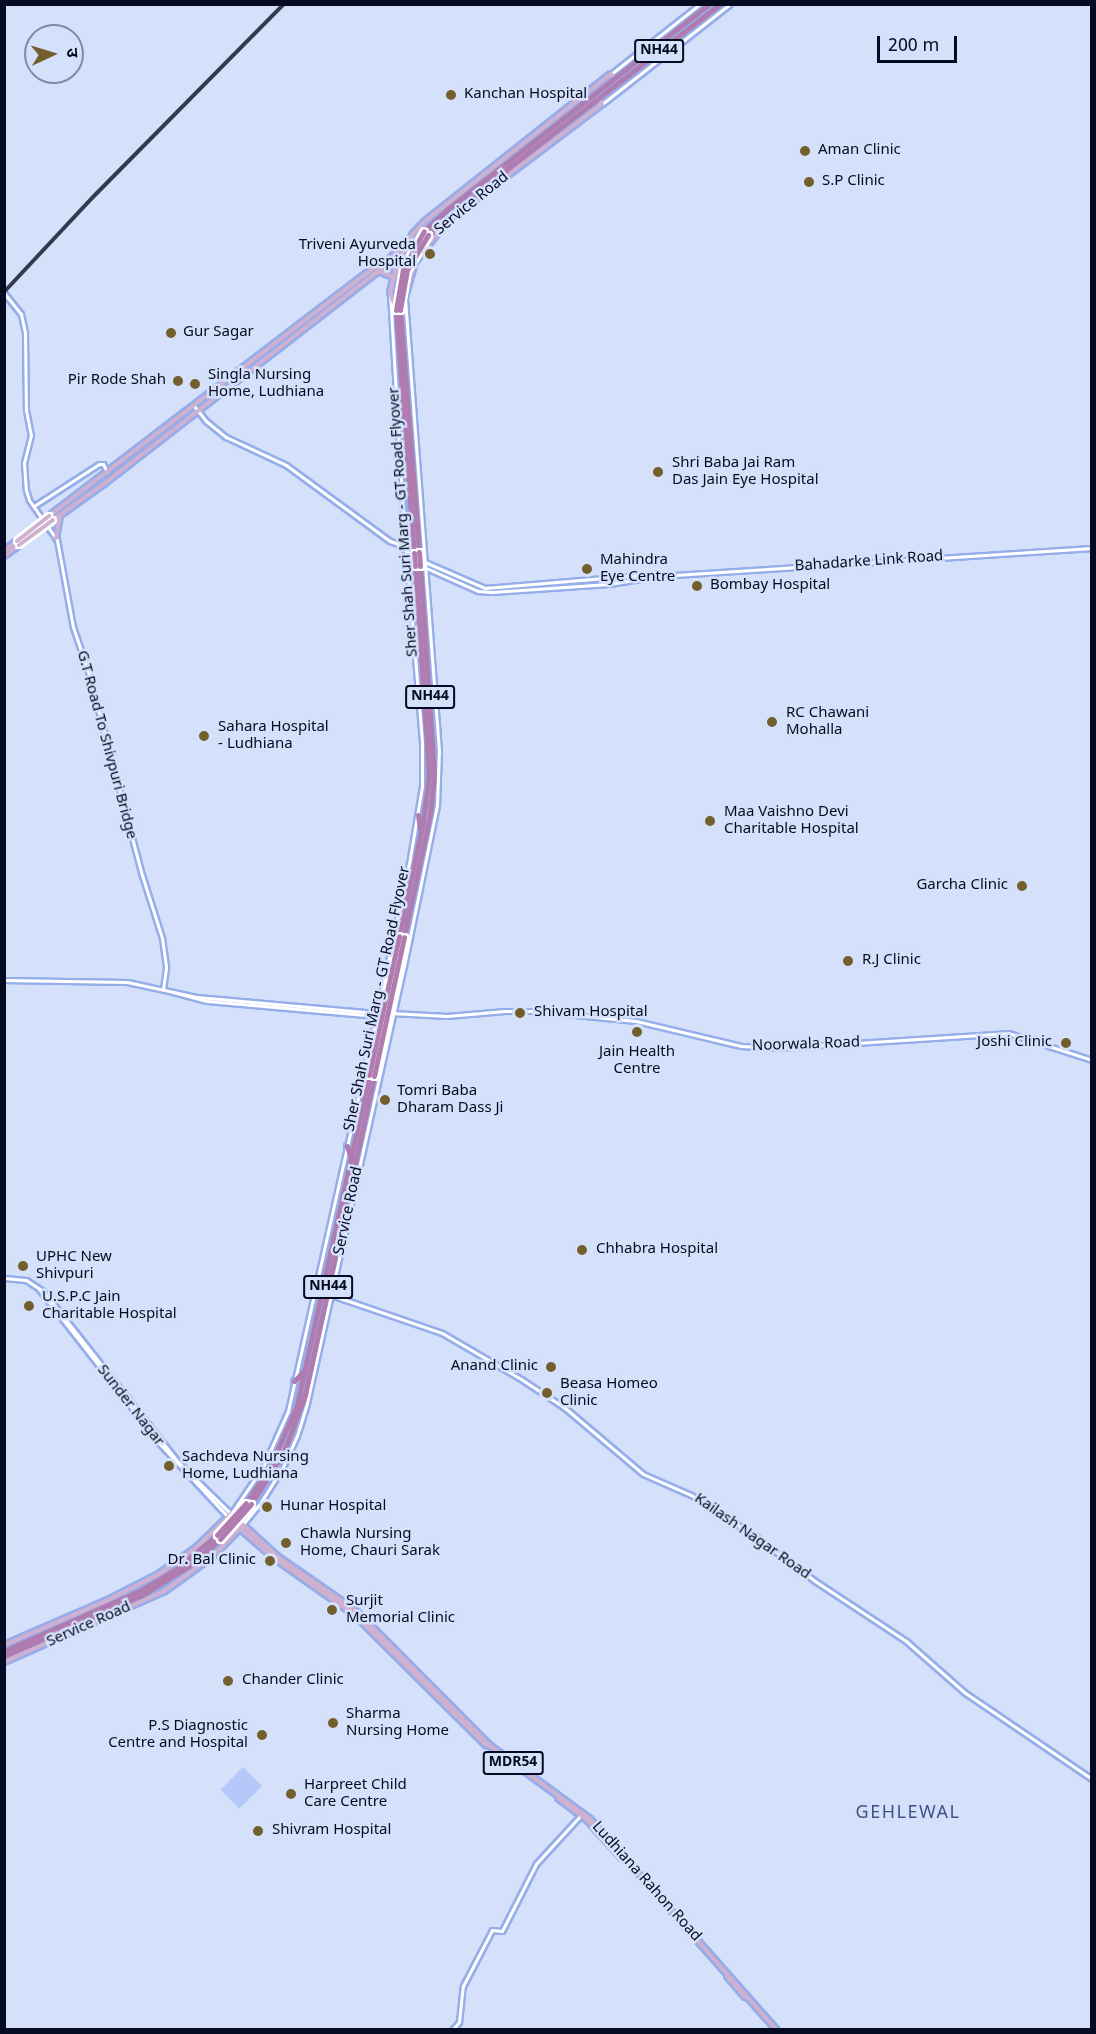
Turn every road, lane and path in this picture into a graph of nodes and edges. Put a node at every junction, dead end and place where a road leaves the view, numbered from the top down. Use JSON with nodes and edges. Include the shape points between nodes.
{"nodes":[{"id":1,"x":700,"y":4,"type":"edge"},
{"id":2,"x":709,"y":4,"type":"edge"},
{"id":3,"x":720,"y":4,"type":"edge"},
{"id":4,"x":730,"y":4,"type":"edge"},
{"id":5,"x":613,"y":76,"type":"junction"},
{"id":6,"x":600,"y":101,"type":"junction"},
{"id":7,"x":426,"y":233,"type":"junction"},
{"id":8,"x":410,"y":241,"type":"junction"},
{"id":9,"x":386,"y":262,"type":"junction"},
{"id":10,"x":398,"y":265,"type":"junction"},
{"id":11,"x":378,"y":272,"type":"junction"},
{"id":12,"x":394,"y":277,"type":"junction"},
{"id":13,"x":390,"y":292,"type":"junction"},
{"id":14,"x":4,"y":293,"type":"edge"},
{"id":15,"x":405,"y":298,"type":"junction"},
{"id":16,"x":398,"y":311,"type":"junction"},
{"id":17,"x":195,"y":407,"type":"junction"},
{"id":18,"x":198,"y":411,"type":"junction"},
{"id":19,"x":107,"y":473,"type":"junction"},
{"id":20,"x":34,"y":506,"type":"junction"},
{"id":21,"x":60,"y":515,"type":"junction"},
{"id":22,"x":51,"y":518,"type":"junction"},
{"id":23,"x":56,"y":538,"type":"junction"},
{"id":24,"x":18,"y":543,"type":"junction"},
{"id":25,"x":1092,"y":548,"type":"edge"},
{"id":26,"x":4,"y":551,"type":"edge"},
{"id":27,"x":406,"y":552,"type":"junction"},
{"id":28,"x":4,"y":556,"type":"edge"},
{"id":29,"x":422,"y":566,"type":"junction"},
{"id":30,"x":417,"y":815,"type":"junction"},
{"id":31,"x":420,"y":837,"type":"junction"},
{"id":32,"x":401,"y":937,"type":"junction"},
{"id":33,"x":4,"y":980,"type":"edge"},
{"id":34,"x":163,"y":990,"type":"junction"},
{"id":35,"x":393,"y":1013,"type":"junction"},
{"id":36,"x":376,"y":1015,"type":"junction"},
{"id":37,"x":1092,"y":1060,"type":"edge"},
{"id":38,"x":371,"y":1076,"type":"junction"},
{"id":39,"x":347,"y":1146,"type":"junction"},
{"id":40,"x":351,"y":1158,"type":"junction"},
{"id":41,"x":349,"y":1204,"type":"junction"},
{"id":42,"x":4,"y":1278,"type":"edge"},
{"id":43,"x":331,"y":1295,"type":"junction"},
{"id":44,"x":308,"y":1370,"type":"junction"},
{"id":45,"x":294,"y":1381,"type":"junction"},
{"id":46,"x":229,"y":1516,"type":"junction"},
{"id":47,"x":241,"y":1526,"type":"junction"},
{"id":48,"x":219,"y":1537,"type":"junction"},
{"id":49,"x":92,"y":1621,"type":"junction"},
{"id":50,"x":20,"y":1641,"type":"junction"},
{"id":51,"x":4,"y":1645,"type":"edge"},
{"id":52,"x":4,"y":1651,"type":"edge"},
{"id":53,"x":4,"y":1656,"type":"edge"},
{"id":54,"x":4,"y":1662,"type":"edge"},
{"id":55,"x":1092,"y":1779,"type":"edge"},
{"id":56,"x":582,"y":1814,"type":"junction"},
{"id":57,"x":452,"y":2030,"type":"edge"},
{"id":58,"x":775,"y":2030,"type":"edge"}],
"edges":[{"from":1,"to":5,"type":"street","name":"Service Road"},
{"from":2,"to":5,"type":"highway","number":"NH44"},
{"from":3,"to":6,"type":"highway","number":"NH44"},
{"from":4,"to":6,"type":"street","name":"Service Road"},
{"from":5,"to":7,"type":"highway","name":"Sher Shah Suri Marg - GT Road Flyover","number":"NH44","via":[[449,208]]},
{"from":5,"to":8,"type":"main road","name":"Service Road","via":[[424,222]]},
{"from":6,"to":7,"type":"highway","name":"Sher Shah Suri Marg - GT Road Flyover","number":"NH44"},
{"from":6,"to":15,"type":"main road","name":"Service Road","via":[[442,227],[415,262]]},
{"from":7,"to":16,"type":"highway","name":"Sher Shah Suri Marg - GT Road Flyover","number":"NH44","bridge":true,"via":[[407,270]]},
{"from":8,"to":9,"type":"main road"},
{"from":8,"to":10,"type":"main road","name":"Service Road"},
{"from":9,"to":10,"type":"main road"},
{"from":9,"to":17,"type":"main road"},
{"from":10,"to":11,"type":"main road"},
{"from":10,"to":12,"type":"main road","name":"Service Road"},
{"from":11,"to":12,"type":"main road"},
{"from":11,"to":18,"type":"main road"},
{"from":12,"to":13,"type":"main road","name":"Service Road"},
{"from":13,"to":15,"type":"main road","via":[[393,301],[402,302]]},
{"from":13,"to":16,"type":"street","name":"Service Road"},
{"from":14,"to":20,"type":"street","name":"G.T Road To Shivpuri Bridge","via":[[21,314],[25,333],[26,410],[31,435],[24,481]]},
{"from":15,"to":16,"type":"street","name":"Service Road"},
{"from":16,"to":27,"type":"street","name":"Service Road"},
{"from":16,"to":29,"type":"street","name":"Service Road"},
{"from":16,"to":29,"type":"highway","name":"Sher Shah Suri Marg - GT Road Flyover","number":"NH44","bridge":true,"via":[[416,553]]},
{"from":17,"to":18,"type":"street"},
{"from":17,"to":19,"type":"main road"},
{"from":18,"to":21,"type":"main road"},
{"from":18,"to":27,"type":"street","via":[[226,437],[286,465]]},
{"from":19,"to":20,"type":"street","via":[[99,464]]},
{"from":19,"to":22,"type":"main road"},
{"from":20,"to":23,"type":"street","name":"G.T Road To Shivpuri Bridge"},
{"from":21,"to":22,"type":"main road"},
{"from":21,"to":23,"type":"main road"},
{"from":22,"to":24,"type":"main road","bridge":true},
{"from":23,"to":34,"type":"street","name":"G.T Road To Shivpuri Bridge","via":[[74,631],[162,938],[166,968]]},
{"from":24,"to":26,"type":"main road"},
{"from":24,"to":28,"type":"main road"},
{"from":25,"to":29,"type":"street","name":"Bahadarke Link Road","via":[[492,592]]},
{"from":27,"to":29,"type":"street","name":"Bahadarke Link Road"},
{"from":27,"to":30,"type":"street","name":"Service Road","via":[[423,756]]},
{"from":29,"to":31,"type":"highway","name":"Sher Shah Suri Marg - GT Road Flyover","number":"NH44","via":[[429,761]]},
{"from":29,"to":32,"type":"highway","name":"Sher Shah Suri Marg - GT Road Flyover","number":"NH44","via":[[434,775],[430,815]]},
{"from":29,"to":35,"type":"street","name":"Service Road","via":[[439,778],[433,828]]},
{"from":30,"to":31,"type":"highway"},
{"from":30,"to":36,"type":"street","name":"Service Road"},
{"from":31,"to":32,"type":"highway","name":"Sher Shah Suri Marg - GT Road Flyover","number":"NH44"},
{"from":32,"to":38,"type":"highway","name":"Sher Shah Suri Marg - GT Road Flyover","number":"NH44","bridge":true},
{"from":33,"to":34,"type":"street","name":"Noorwala Road","via":[[127,982]]},
{"from":34,"to":36,"type":"street","name":"Noorwala Road"},
{"from":35,"to":36,"type":"street","name":"Noorwala Road"},
{"from":35,"to":37,"type":"street","name":"Noorwala Road","via":[[447,1016],[536,1011],[636,1021],[741,1046],[778,1048],[1008,1033]]},
{"from":35,"to":41,"type":"street","name":"Service Road"},
{"from":36,"to":39,"type":"street","name":"Service Road"},
{"from":38,"to":40,"type":"highway","name":"Sher Shah Suri Marg - GT Road Flyover","number":"NH44"},
{"from":38,"to":41,"type":"highway","name":"Sher Shah Suri Marg - GT Road Flyover","number":"NH44"},
{"from":39,"to":40,"type":"highway"},
{"from":39,"to":45,"type":"street","name":"Service Road"},
{"from":40,"to":44,"type":"highway","number":"NH44"},
{"from":41,"to":43,"type":"street","name":"Service Road"},
{"from":41,"to":44,"type":"highway","number":"NH44"},
{"from":42,"to":46,"type":"street","name":"Sunder Nagar","via":[[26,1280],[39,1289],[160,1444]]},
{"from":43,"to":47,"type":"street","name":"Service Road","via":[[297,1436],[270,1490]]},
{"from":43,"to":55,"type":"street","name":"Kailash Nagar Road","via":[[442,1333],[516,1376],[565,1408],[643,1474],[691,1495],[755,1536],[906,1641],[982,1705]]},
{"from":44,"to":45,"type":"highway"},
{"from":44,"to":48,"type":"highway","number":"NH44","bridge":true,"via":[[295,1411],[262,1481]]},
{"from":45,"to":46,"type":"street","name":"Service Road","via":[[286,1419],[270,1454]]},
{"from":46,"to":47,"type":"main road","name":"Ludhiana Rahon Road","number":"MDR54"},
{"from":46,"to":50,"type":"main road","name":"Service Road","via":[[197,1547],[159,1575]]},
{"from":47,"to":49,"type":"main road","name":"Service Road","via":[[212,1557],[176,1584]]},
{"from":47,"to":56,"type":"main road","name":"Ludhiana Rahon Road","number":"MDR54","via":[[274,1558],[356,1615],[478,1738]]},
{"from":48,"to":49,"type":"highway","number":"NH44","via":[[166,1581]]},
{"from":48,"to":50,"type":"highway","number":"NH44","via":[[143,1589]]},
{"from":49,"to":53,"type":"highway","number":"NH44"},
{"from":49,"to":54,"type":"main road","name":"Service Road"},
{"from":50,"to":51,"type":"main road","name":"Service Road"},
{"from":50,"to":52,"type":"highway","number":"NH44"},
{"from":56,"to":57,"type":"street","via":[[536,1864],[502,1931],[492,1930],[463,1986],[459,2022]]},
{"from":56,"to":58,"type":"main road","name":"Ludhiana Rahon Road","number":"MDR54"}]}
